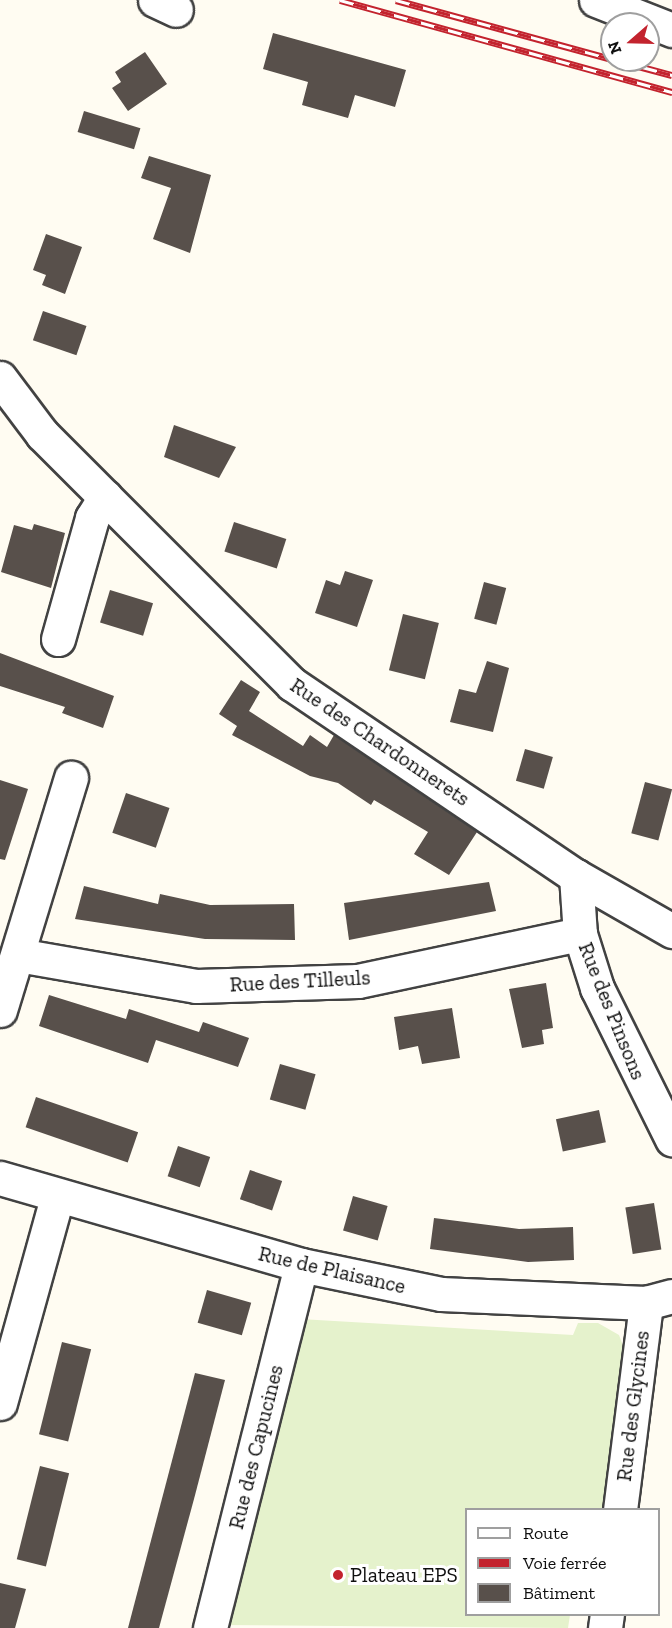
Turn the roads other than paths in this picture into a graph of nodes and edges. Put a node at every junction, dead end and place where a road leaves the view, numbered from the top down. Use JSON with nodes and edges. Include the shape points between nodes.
{"nodes":[{"id":1,"x":596,"y":0,"type":"edge"},
{"id":2,"x":672,"y":30,"type":"edge"},
{"id":3,"x":0,"y":378,"type":"edge"},
{"id":4,"x":105,"y":497,"type":"junction"},
{"id":5,"x":58,"y":639,"type":"dead end"},
{"id":6,"x":71,"y":778,"type":"dead end"},
{"id":7,"x":576,"y":876,"type":"junction"},
{"id":8,"x":672,"y":931,"type":"edge"},
{"id":9,"x":580,"y":934,"type":"junction"},
{"id":10,"x":18,"y":955,"type":"junction"},
{"id":11,"x":0,"y":1010,"type":"edge"},
{"id":12,"x":672,"y":1139,"type":"edge"},
{"id":13,"x":0,"y":1178,"type":"edge"},
{"id":14,"x":57,"y":1198,"type":"junction"},
{"id":15,"x":301,"y":1265,"type":"junction"},
{"id":16,"x":659,"y":1299,"type":"edge"},
{"id":17,"x":0,"y":1403,"type":"edge"},
{"id":18,"x":620,"y":1508,"type":"edge"},
{"id":19,"x":210,"y":1628,"type":"edge"}],
"edges":[{"from":1,"to":2,"type":"street"},
{"from":3,"to":4,"type":"street","name":"Rue des Chardonnerets","via":[[42,434]]},
{"from":4,"to":5,"type":"street","via":[[92,518]]},
{"from":4,"to":7,"type":"street","name":"Rue des Chardonnerets","via":[[292,684]]},
{"from":6,"to":10,"type":"street"},
{"from":7,"to":8,"type":"street","name":"Rue des Chardonnerets"},
{"from":7,"to":9,"type":"street","name":"Rue des Pinsons"},
{"from":9,"to":10,"type":"street","name":"Rue des Tilleuls","via":[[347,982],[196,986]]},
{"from":9,"to":12,"type":"street","name":"Rue des Pinsons","via":[[625,1053]]},
{"from":10,"to":11,"type":"street"},
{"from":13,"to":14,"type":"street","name":"Rue de Plaisance"},
{"from":14,"to":15,"type":"street","name":"Rue de Plaisance"},
{"from":14,"to":17,"type":"street"},
{"from":15,"to":16,"type":"street","name":"Rue de Plaisance","via":[[441,1294]]},
{"from":15,"to":19,"type":"street","name":"Rue des Capucines"},
{"from":16,"to":18,"type":"street","name":"Rue des Glycines"}]}
